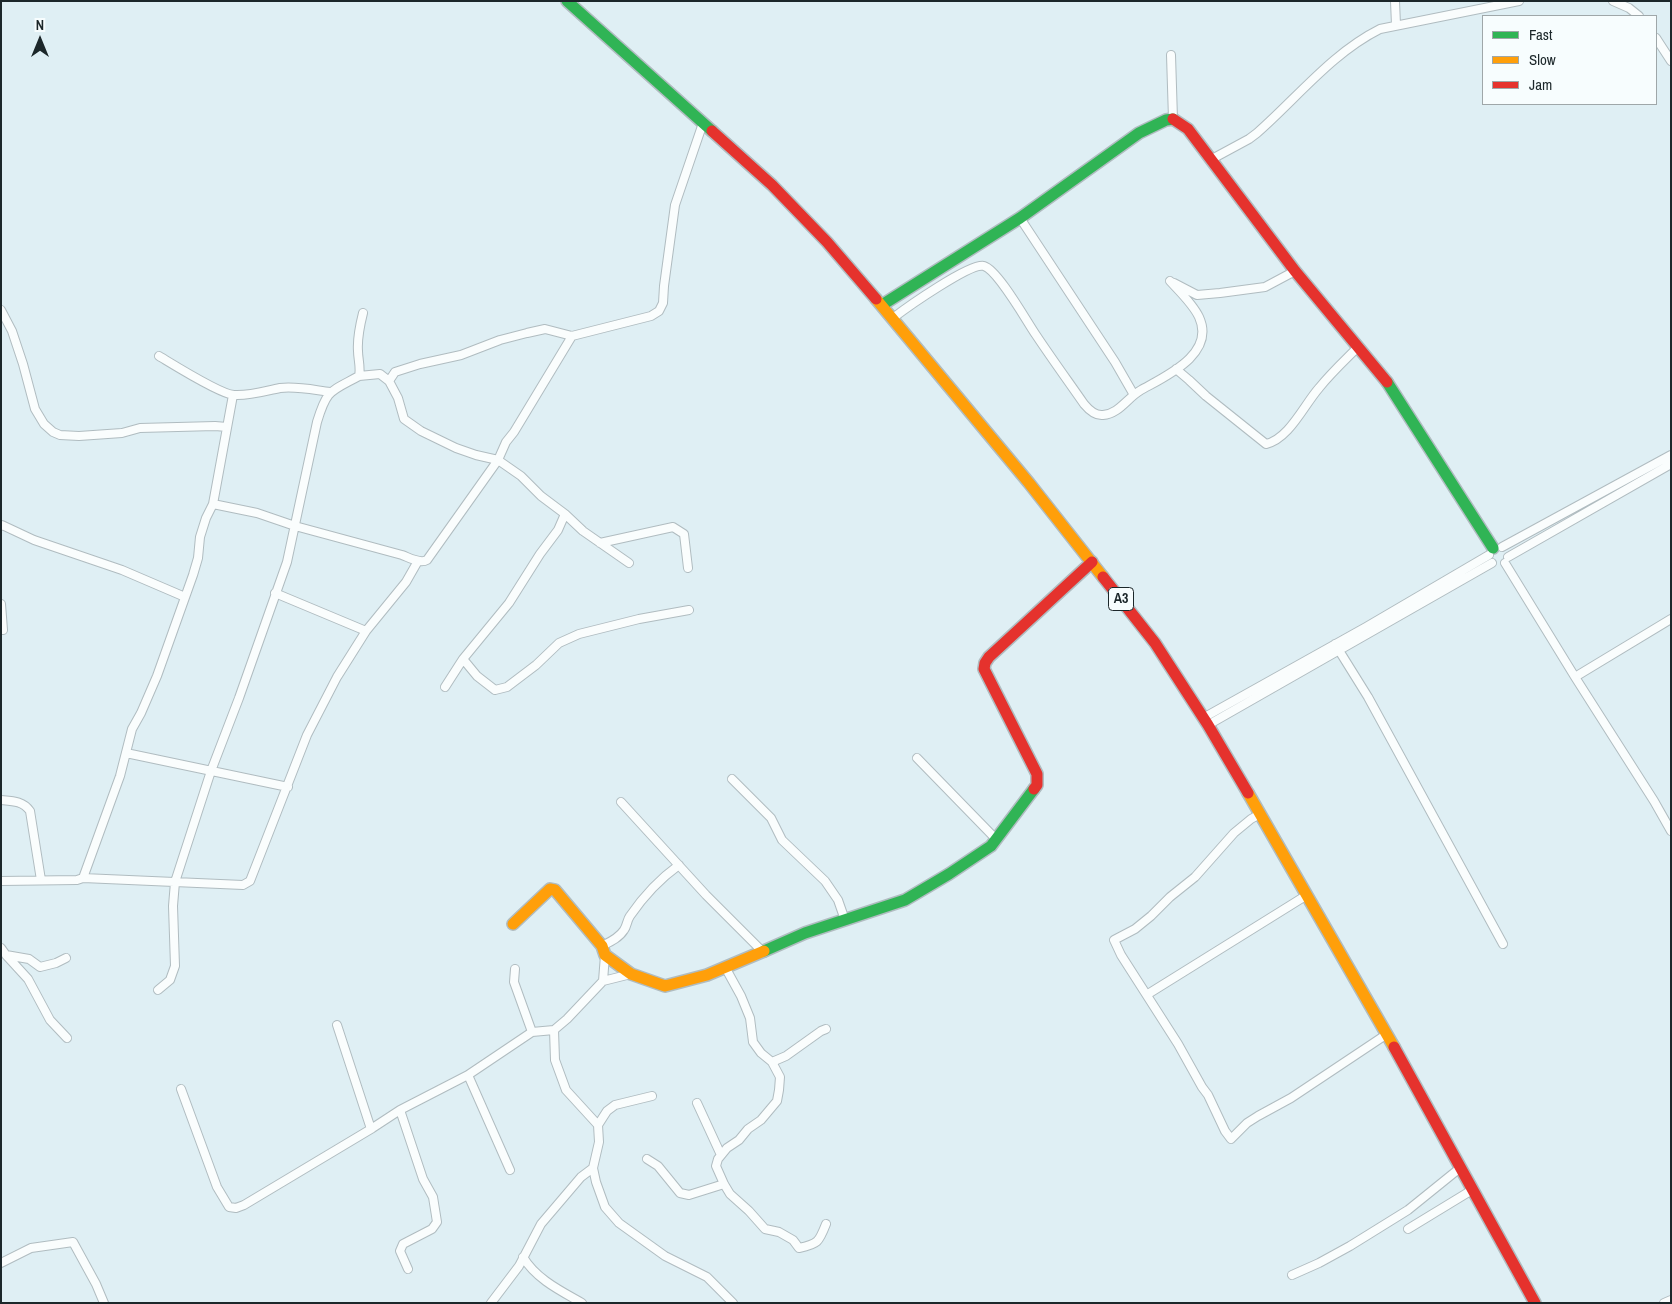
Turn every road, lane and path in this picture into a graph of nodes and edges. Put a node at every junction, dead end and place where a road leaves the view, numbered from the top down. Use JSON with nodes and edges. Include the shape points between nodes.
{"nodes":[{"id":1,"x":567,"y":1,"type":"edge"},
{"id":2,"x":1395,"y":1,"type":"edge"},
{"id":3,"x":1518,"y":1,"type":"edge"},
{"id":4,"x":1612,"y":1,"type":"edge"},
{"id":5,"x":1638,"y":15,"type":"edge"},
{"id":6,"x":1396,"y":25,"type":"junction"},
{"id":7,"x":1657,"y":40,"type":"edge"},
{"id":8,"x":1171,"y":56,"type":"dead end"},
{"id":9,"x":1671,"y":61,"type":"edge"},
{"id":10,"x":1173,"y":119,"type":"junction"},
{"id":11,"x":703,"y":123,"type":"junction"},
{"id":12,"x":1212,"y":159,"type":"junction"},
{"id":13,"x":1020,"y":218,"type":"junction"},
{"id":14,"x":1295,"y":271,"type":"junction"},
{"id":15,"x":882,"y":305,"type":"junction"},
{"id":16,"x":1,"y":310,"type":"edge"},
{"id":17,"x":363,"y":313,"type":"dead end"},
{"id":18,"x":893,"y":318,"type":"junction"},
{"id":19,"x":572,"y":336,"type":"junction"},
{"id":20,"x":1357,"y":348,"type":"junction"},
{"id":21,"x":159,"y":356,"type":"dead end"},
{"id":22,"x":1176,"y":370,"type":"junction"},
{"id":23,"x":359,"y":376,"type":"junction"},
{"id":24,"x":388,"y":381,"type":"junction"},
{"id":25,"x":330,"y":392,"type":"junction"},
{"id":26,"x":1134,"y":394,"type":"junction"},
{"id":27,"x":233,"y":395,"type":"junction"},
{"id":28,"x":227,"y":427,"type":"junction"},
{"id":29,"x":1671,"y":455,"type":"edge"},
{"id":30,"x":498,"y":460,"type":"junction"},
{"id":31,"x":1671,"y":464,"type":"edge"},
{"id":32,"x":213,"y":504,"type":"junction"},
{"id":33,"x":564,"y":514,"type":"junction"},
{"id":34,"x":1,"y":526,"type":"edge"},
{"id":35,"x":295,"y":526,"type":"junction"},
{"id":36,"x":600,"y":544,"type":"junction"},
{"id":37,"x":1494,"y":550,"type":"junction"},
{"id":38,"x":1506,"y":560,"type":"junction"},
{"id":39,"x":418,"y":561,"type":"junction"},
{"id":40,"x":1092,"y":562,"type":"junction"},
{"id":41,"x":629,"y":563,"type":"dead end"},
{"id":42,"x":1492,"y":564,"type":"junction"},
{"id":43,"x":688,"y":568,"type":"dead end"},
{"id":44,"x":275,"y":594,"type":"junction"},
{"id":45,"x":184,"y":597,"type":"junction"},
{"id":46,"x":1,"y":604,"type":"edge"},
{"id":47,"x":689,"y":610,"type":"dead end"},
{"id":48,"x":1671,"y":619,"type":"edge"},
{"id":49,"x":1,"y":630,"type":"edge"},
{"id":50,"x":366,"y":631,"type":"junction"},
{"id":51,"x":1336,"y":647,"type":"junction"},
{"id":52,"x":463,"y":659,"type":"junction"},
{"id":53,"x":1575,"y":677,"type":"junction"},
{"id":54,"x":445,"y":687,"type":"dead end"},
{"id":55,"x":1206,"y":722,"type":"junction"},
{"id":56,"x":126,"y":754,"type":"junction"},
{"id":57,"x":917,"y":758,"type":"dead end"},
{"id":58,"x":211,"y":771,"type":"junction"},
{"id":59,"x":732,"y":779,"type":"dead end"},
{"id":60,"x":288,"y":787,"type":"junction"},
{"id":61,"x":1,"y":800,"type":"edge"},
{"id":62,"x":621,"y":802,"type":"dead end"},
{"id":63,"x":1260,"y":814,"type":"junction"},
{"id":64,"x":1671,"y":831,"type":"edge"},
{"id":65,"x":997,"y":838,"type":"junction"},
{"id":66,"x":680,"y":865,"type":"junction"},
{"id":67,"x":82,"y":878,"type":"junction"},
{"id":68,"x":41,"y":880,"type":"junction"},
{"id":69,"x":1,"y":881,"type":"edge"},
{"id":70,"x":175,"y":882,"type":"junction"},
{"id":71,"x":1307,"y":895,"type":"junction"},
{"id":72,"x":845,"y":920,"type":"junction"},
{"id":73,"x":513,"y":924,"type":"dead end"},
{"id":74,"x":1503,"y":944,"type":"dead end"},
{"id":75,"x":4,"y":951,"type":"edge"},
{"id":76,"x":603,"y":951,"type":"junction"},
{"id":77,"x":762,"y":951,"type":"junction"},
{"id":78,"x":66,"y":958,"type":"dead end"},
{"id":79,"x":40,"y":966,"type":"junction"},
{"id":80,"x":725,"y":967,"type":"junction"},
{"id":81,"x":515,"y":969,"type":"dead end"},
{"id":82,"x":631,"y":974,"type":"junction"},
{"id":83,"x":28,"y":979,"type":"junction"},
{"id":84,"x":603,"y":981,"type":"junction"},
{"id":85,"x":158,"y":990,"type":"dead end"},
{"id":86,"x":1148,"y":994,"type":"junction"},
{"id":87,"x":336,"y":1025,"type":"dead end"},
{"id":88,"x":826,"y":1029,"type":"dead end"},
{"id":89,"x":554,"y":1030,"type":"junction"},
{"id":90,"x":532,"y":1032,"type":"junction"},
{"id":91,"x":1386,"y":1034,"type":"junction"},
{"id":92,"x":67,"y":1038,"type":"dead end"},
{"id":93,"x":772,"y":1062,"type":"junction"},
{"id":94,"x":468,"y":1075,"type":"junction"},
{"id":95,"x":181,"y":1089,"type":"dead end"},
{"id":96,"x":652,"y":1096,"type":"dead end"},
{"id":97,"x":697,"y":1103,"type":"dead end"},
{"id":98,"x":400,"y":1110,"type":"junction"},
{"id":99,"x":598,"y":1125,"type":"junction"},
{"id":100,"x":371,"y":1129,"type":"junction"},
{"id":101,"x":721,"y":1155,"type":"junction"},
{"id":102,"x":647,"y":1159,"type":"dead end"},
{"id":103,"x":592,"y":1168,"type":"junction"},
{"id":104,"x":1460,"y":1168,"type":"junction"},
{"id":105,"x":510,"y":1170,"type":"dead end"},
{"id":106,"x":724,"y":1184,"type":"junction"},
{"id":107,"x":1472,"y":1190,"type":"junction"},
{"id":108,"x":826,"y":1224,"type":"dead end"},
{"id":109,"x":1408,"y":1229,"type":"dead end"},
{"id":110,"x":523,"y":1258,"type":"junction"},
{"id":111,"x":1,"y":1262,"type":"edge"},
{"id":112,"x":408,"y":1269,"type":"dead end"},
{"id":113,"x":1292,"y":1275,"type":"dead end"},
{"id":114,"x":1671,"y":1300,"type":"edge"},
{"id":115,"x":579,"y":1302,"type":"edge"},
{"id":116,"x":104,"y":1303,"type":"edge"},
{"id":117,"x":491,"y":1303,"type":"edge"},
{"id":118,"x":733,"y":1303,"type":"edge"},
{"id":119,"x":1536,"y":1303,"type":"edge"},
{"id":120,"x":1664,"y":1303,"type":"edge"}],
"edges":[{"from":1,"to":11,"type":"main road","number":"A3"},
{"from":2,"to":6,"type":"street"},
{"from":3,"to":6,"type":"street"},
{"from":4,"to":5,"type":"street"},
{"from":6,"to":12,"type":"street","via":[[1361,38],[1257,133]]},
{"from":7,"to":9,"type":"street"},
{"from":8,"to":10,"type":"street"},
{"from":10,"to":12,"type":"main road","via":[[1188,129]]},
{"from":10,"to":13,"type":"main road","via":[[1139,133]]},
{"from":11,"to":15,"type":"main road","number":"A3","via":[[772,185]]},
{"from":11,"to":19,"type":"street","via":[[675,205],[664,303],[651,316]]},
{"from":12,"to":14,"type":"main road"},
{"from":13,"to":15,"type":"main road"},
{"from":13,"to":26,"type":"street"},
{"from":14,"to":20,"type":"main road"},
{"from":14,"to":22,"type":"street","via":[[1265,287],[1197,295],[1170,281],[1202,323],[1200,346]]},
{"from":15,"to":18,"type":"main road","number":"A3"},
{"from":16,"to":28,"type":"street","via":[[12,332],[35,409],[53,432],[79,436],[122,433],[140,428]]},
{"from":17,"to":23,"type":"street","via":[[359,327]]},
{"from":18,"to":26,"type":"street","via":[[959,274],[976,266],[985,266],[1010,294],[1089,409],[1096,415],[1116,412]]},
{"from":18,"to":40,"type":"main road","number":"A3"},
{"from":19,"to":24,"type":"street","via":[[545,329],[536,331],[395,372]]},
{"from":19,"to":30,"type":"street"},
{"from":20,"to":22,"type":"street","via":[[1317,390],[1300,415],[1274,442],[1266,444]]},
{"from":20,"to":37,"type":"main road","via":[[1388,384]]},
{"from":21,"to":27,"type":"street"},
{"from":22,"to":26,"type":"street"},
{"from":23,"to":24,"type":"street","via":[[380,374]]},
{"from":23,"to":25,"type":"street"},
{"from":24,"to":30,"type":"street","via":[[408,423],[456,448]]},
{"from":25,"to":27,"type":"street","via":[[298,387]]},
{"from":25,"to":35,"type":"street","via":[[317,422]]},
{"from":27,"to":28,"type":"street"},
{"from":28,"to":32,"type":"street"},
{"from":29,"to":37,"type":"street"},
{"from":30,"to":33,"type":"street"},
{"from":30,"to":39,"type":"street","via":[[427,560]]},
{"from":31,"to":38,"type":"street"},
{"from":32,"to":35,"type":"street","via":[[257,512]]},
{"from":32,"to":45,"type":"street","via":[[206,518],[198,558]]},
{"from":33,"to":36,"type":"street"},
{"from":33,"to":52,"type":"street","via":[[558,530],[510,603]]},
{"from":34,"to":45,"type":"street","via":[[122,570]]},
{"from":35,"to":39,"type":"street"},
{"from":35,"to":44,"type":"street"},
{"from":36,"to":41,"type":"street"},
{"from":36,"to":43,"type":"street","via":[[673,527],[684,534]]},
{"from":37,"to":38,"type":"street","via":[[1507,551]]},
{"from":37,"to":42,"type":"street","via":[[1489,560]]},
{"from":37,"to":51,"type":"street"},
{"from":38,"to":42,"type":"street","via":[[1498,566]]},
{"from":38,"to":53,"type":"street"},
{"from":39,"to":50,"type":"street","via":[[406,582]]},
{"from":40,"to":55,"type":"main road","number":"A3","via":[[1155,643]]},
{"from":40,"to":65,"type":"main road","via":[[985,663],[984,669],[1037,774],[1037,784]]},
{"from":42,"to":51,"type":"street"},
{"from":44,"to":50,"type":"street"},
{"from":44,"to":58,"type":"street"},
{"from":45,"to":56,"type":"street","via":[[156,676],[132,729]]},
{"from":46,"to":49,"type":"street"},
{"from":47,"to":52,"type":"street","via":[[579,634],[559,643],[507,687],[495,690]]},
{"from":48,"to":53,"type":"street"},
{"from":50,"to":60,"type":"street","via":[[307,735]]},
{"from":51,"to":55,"type":"street"},
{"from":51,"to":74,"type":"street","via":[[1368,697]]},
{"from":52,"to":54,"type":"street"},
{"from":53,"to":64,"type":"street"},
{"from":55,"to":63,"type":"main road","number":"A3"},
{"from":56,"to":58,"type":"street"},
{"from":56,"to":67,"type":"street"},
{"from":57,"to":65,"type":"street"},
{"from":58,"to":60,"type":"street"},
{"from":58,"to":70,"type":"street"},
{"from":59,"to":72,"type":"street","via":[[770,818],[782,840],[826,881]]},
{"from":60,"to":70,"type":"street","via":[[250,881],[243,885]]},
{"from":61,"to":68,"type":"street","via":[[17,801],[30,811]]},
{"from":62,"to":66,"type":"street"},
{"from":63,"to":71,"type":"main road","number":"A3"},
{"from":63,"to":86,"type":"street","via":[[1234,833],[1195,877],[1151,916],[1114,940]]},
{"from":65,"to":72,"type":"main road","via":[[949,874],[905,900]]},
{"from":66,"to":76,"type":"street","via":[[668,873],[638,906],[628,918],[624,930]]},
{"from":66,"to":77,"type":"street"},
{"from":67,"to":68,"type":"street"},
{"from":67,"to":70,"type":"street"},
{"from":68,"to":69,"type":"street"},
{"from":70,"to":85,"type":"street","via":[[175,966],[170,980]]},
{"from":71,"to":86,"type":"street"},
{"from":71,"to":91,"type":"main road","number":"A3"},
{"from":72,"to":77,"type":"main road"},
{"from":73,"to":76,"type":"main road","via":[[550,889],[555,890]]},
{"from":75,"to":79,"type":"street"},
{"from":75,"to":83,"type":"street"},
{"from":76,"to":82,"type":"main road"},
{"from":76,"to":84,"type":"street"},
{"from":77,"to":80,"type":"main road"},
{"from":78,"to":79,"type":"street"},
{"from":79,"to":83,"type":"street"},
{"from":80,"to":82,"type":"main road","via":[[665,986]]},
{"from":80,"to":93,"type":"street","via":[[750,1018],[754,1042]]},
{"from":81,"to":90,"type":"street","via":[[514,982]]},
{"from":82,"to":84,"type":"street"},
{"from":83,"to":92,"type":"street","via":[[50,1020]]},
{"from":84,"to":89,"type":"street"},
{"from":86,"to":91,"type":"street","via":[[1231,1139],[1247,1123],[1292,1098]]},
{"from":87,"to":100,"type":"street"},
{"from":88,"to":93,"type":"street"},
{"from":89,"to":90,"type":"street"},
{"from":89,"to":99,"type":"street","via":[[555,1060],[566,1090]]},
{"from":90,"to":94,"type":"street"},
{"from":91,"to":104,"type":"main road","number":"A3"},
{"from":93,"to":101,"type":"street","via":[[780,1077],[777,1101],[761,1120]]},
{"from":94,"to":98,"type":"street"},
{"from":94,"to":105,"type":"street"},
{"from":95,"to":100,"type":"street","via":[[217,1187],[229,1207],[244,1205]]},
{"from":96,"to":99,"type":"street","via":[[615,1105]]},
{"from":97,"to":101,"type":"street"},
{"from":98,"to":100,"type":"street"},
{"from":98,"to":112,"type":"street","via":[[423,1179],[433,1197],[437,1222],[432,1229],[403,1244],[400,1251]]},
{"from":99,"to":103,"type":"street","via":[[599,1142]]},
{"from":101,"to":106,"type":"street","via":[[716,1166]]},
{"from":102,"to":106,"type":"street","via":[[658,1166],[680,1193],[689,1195]]},
{"from":103,"to":110,"type":"street","via":[[580,1177],[541,1224]]},
{"from":103,"to":118,"type":"street","via":[[605,1207],[619,1223],[665,1256],[707,1277]]},
{"from":104,"to":107,"type":"main road","number":"A3"},
{"from":104,"to":113,"type":"street","via":[[1408,1210],[1350,1246]]},
{"from":106,"to":108,"type":"street","via":[[765,1229],[779,1232],[799,1248],[820,1240]]},
{"from":107,"to":109,"type":"street"},
{"from":107,"to":119,"type":"main road","number":"A3"},
{"from":110,"to":115,"type":"street","via":[[530,1269]]},
{"from":110,"to":117,"type":"street"},
{"from":111,"to":116,"type":"street","via":[[31,1248],[73,1242]]},
{"from":114,"to":120,"type":"street"}]}
